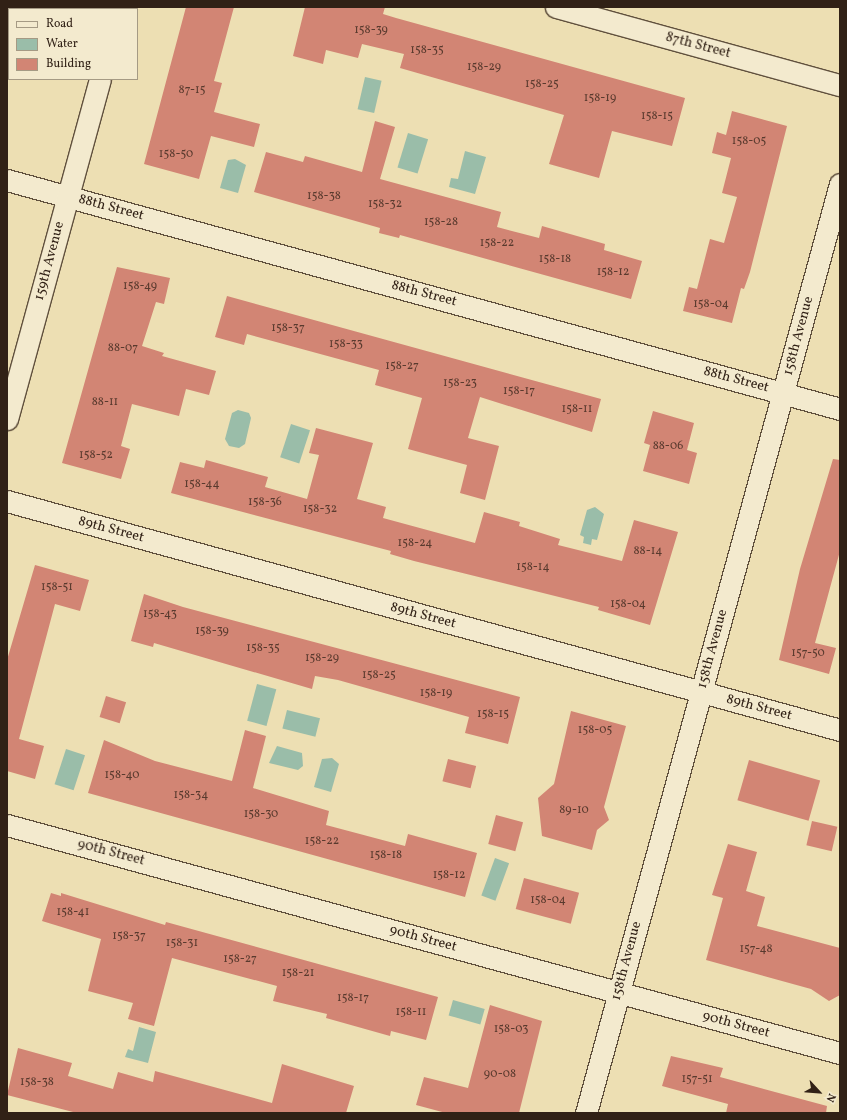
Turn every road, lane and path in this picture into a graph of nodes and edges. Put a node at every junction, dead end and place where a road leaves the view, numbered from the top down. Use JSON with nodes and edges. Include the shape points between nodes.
{"nodes":[{"id":1,"x":556,"y":7,"type":"edge"},
{"id":2,"x":100,"y":80,"type":"edge"},
{"id":3,"x":840,"y":85,"type":"edge"},
{"id":4,"x":7,"y":180,"type":"edge"},
{"id":5,"x":840,"y":184,"type":"edge"},
{"id":6,"x":68,"y":196,"type":"junction"},
{"id":7,"x":784,"y":393,"type":"junction"},
{"id":8,"x":840,"y":408,"type":"edge"},
{"id":9,"x":7,"y":419,"type":"edge"},
{"id":10,"x":7,"y":501,"type":"edge"},
{"id":11,"x":701,"y":693,"type":"junction"},
{"id":12,"x":840,"y":730,"type":"edge"},
{"id":13,"x":7,"y":825,"type":"edge"},
{"id":14,"x":619,"y":993,"type":"junction"},
{"id":15,"x":840,"y":1053,"type":"edge"},
{"id":16,"x":586,"y":1113,"type":"edge"}],
"edges":[{"from":1,"to":3,"type":"street","name":"87th Street"},
{"from":2,"to":6,"type":"street","name":"159th Avenue"},
{"from":4,"to":6,"type":"street","name":"88th Street"},
{"from":5,"to":7,"type":"street","name":"158th Avenue"},
{"from":6,"to":7,"type":"street","name":"88th Street"},
{"from":6,"to":9,"type":"street","name":"159th Avenue"},
{"from":7,"to":8,"type":"street","name":"88th Street"},
{"from":7,"to":11,"type":"street","name":"158th Avenue"},
{"from":10,"to":11,"type":"street","name":"89th Street"},
{"from":11,"to":12,"type":"street","name":"89th Street"},
{"from":11,"to":14,"type":"street","name":"158th Avenue"},
{"from":13,"to":14,"type":"street","name":"90th Street"},
{"from":14,"to":15,"type":"street","name":"90th Street"},
{"from":14,"to":16,"type":"street","name":"158th Avenue"}]}
